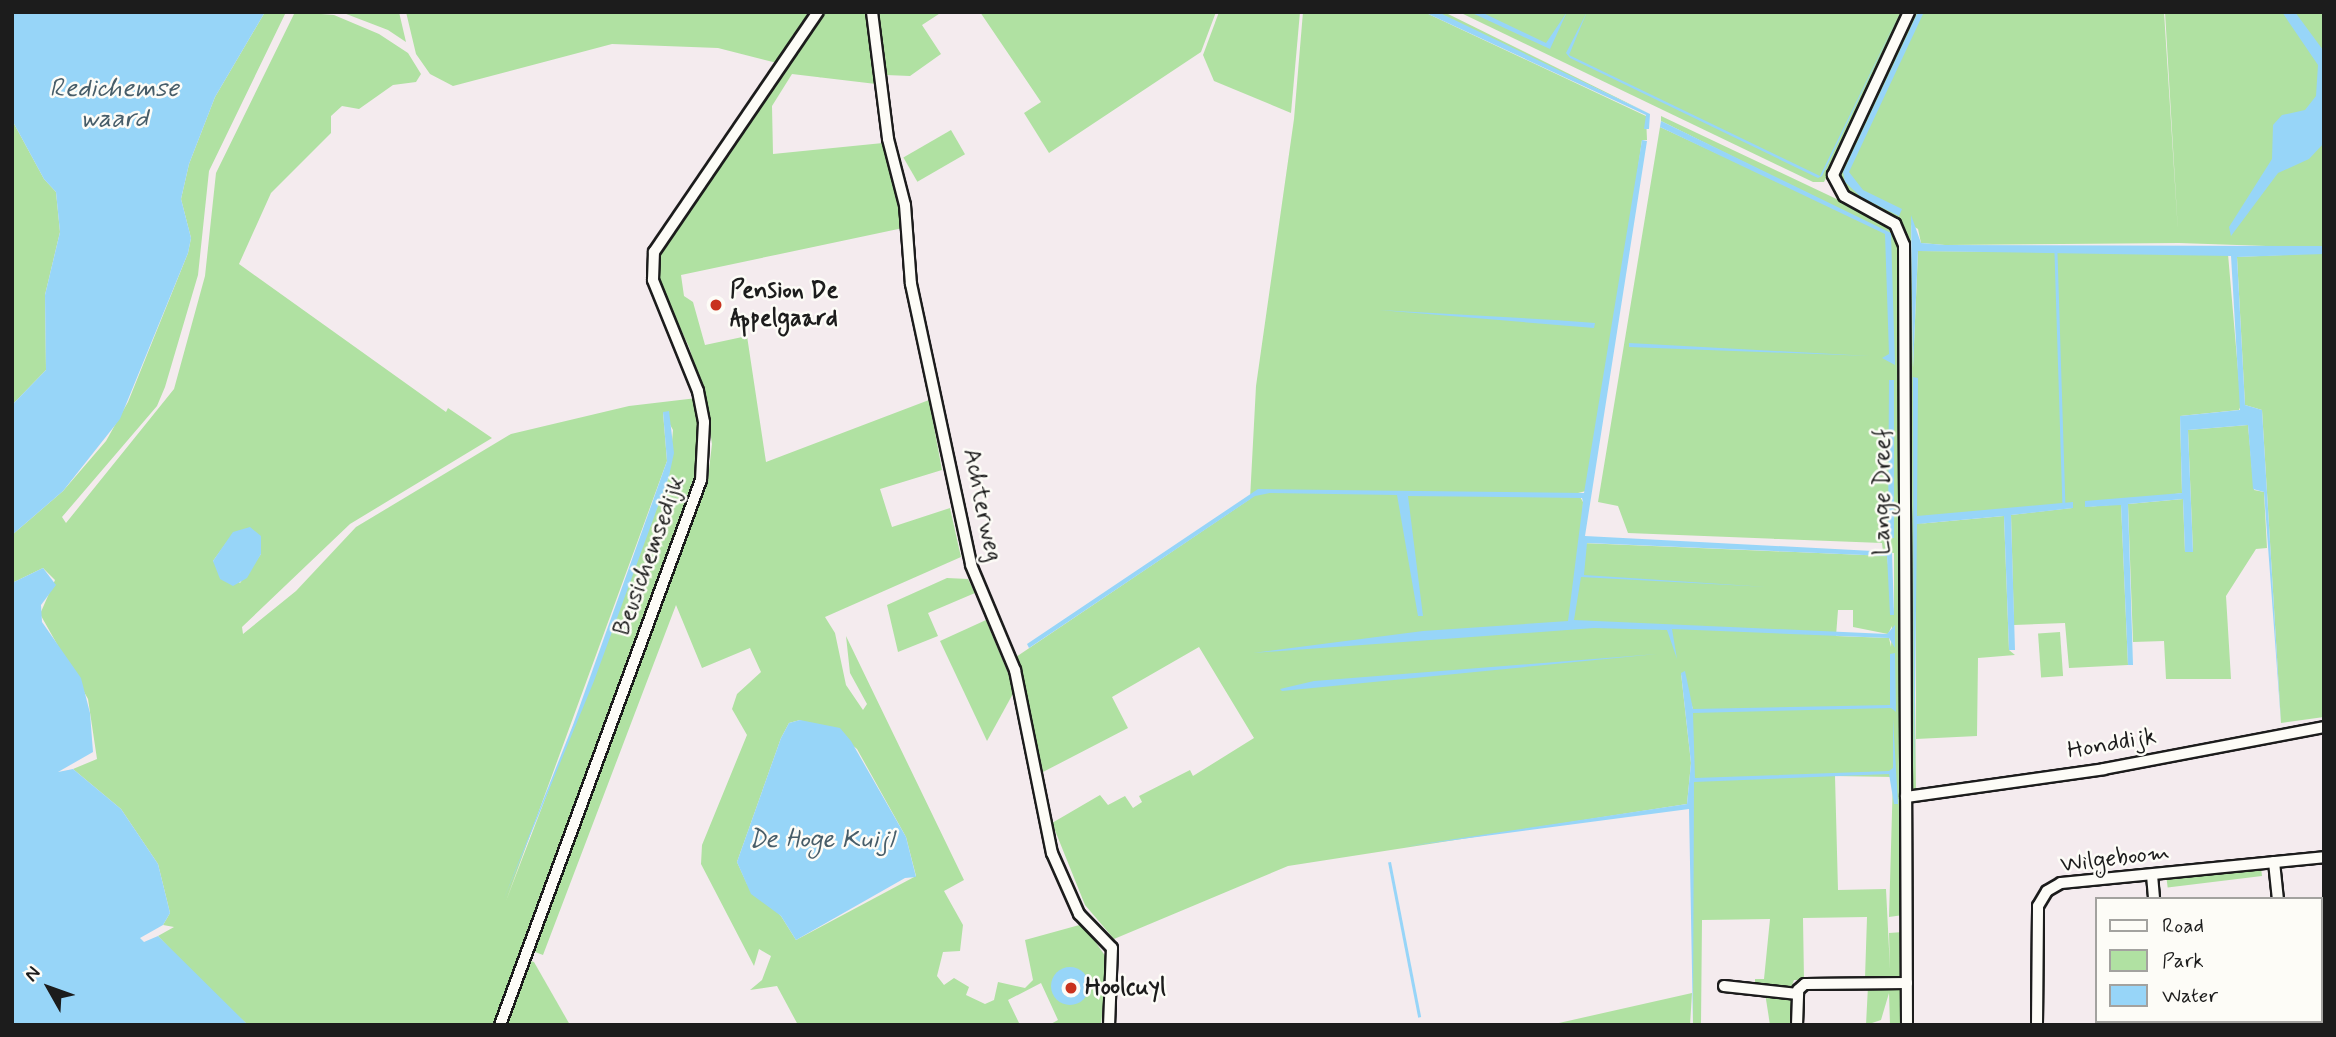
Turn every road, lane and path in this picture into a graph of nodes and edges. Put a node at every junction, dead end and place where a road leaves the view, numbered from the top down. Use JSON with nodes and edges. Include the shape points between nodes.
{"nodes":[{"id":1,"x":818,"y":12,"type":"edge"},
{"id":2,"x":872,"y":12,"type":"edge"},
{"id":3,"x":1909,"y":12,"type":"edge"},
{"id":4,"x":2324,"y":727,"type":"edge"},
{"id":5,"x":1906,"y":797,"type":"junction"},
{"id":6,"x":2324,"y":857,"type":"edge"},
{"id":7,"x":2274,"y":862,"type":"junction"},
{"id":8,"x":2152,"y":875,"type":"junction"},
{"id":9,"x":2154,"y":897,"type":"edge"},
{"id":10,"x":2277,"y":897,"type":"edge"},
{"id":11,"x":1907,"y":983,"type":"junction"},
{"id":12,"x":1724,"y":986,"type":"dead end"},
{"id":13,"x":1798,"y":994,"type":"junction"},
{"id":14,"x":500,"y":1025,"type":"edge"},
{"id":15,"x":1109,"y":1025,"type":"edge"},
{"id":16,"x":1797,"y":1025,"type":"edge"},
{"id":17,"x":1907,"y":1025,"type":"edge"},
{"id":18,"x":2037,"y":1025,"type":"edge"}],
"edges":[{"from":1,"to":14,"type":"street","name":"Beusichemsedijk","via":[[654,251],[653,280],[698,391],[704,434],[701,480]]},
{"from":2,"to":15,"type":"street","name":"Achterweg","via":[[888,139],[905,205],[911,284],[971,565],[1016,670],[1052,853],[1079,914],[1112,948]]},
{"from":3,"to":5,"type":"street","name":"Lange Dreef","via":[[1833,175],[1844,196],[1895,224],[1904,245]]},
{"from":4,"to":5,"type":"street","name":"Honddijk","via":[[2104,769]]},
{"from":5,"to":11,"type":"street","name":"Lange Dreef"},
{"from":6,"to":7,"type":"street","name":"Wilgeboom"},
{"from":7,"to":8,"type":"street","name":"Wilgeboom"},
{"from":7,"to":10,"type":"street"},
{"from":8,"to":9,"type":"street"},
{"from":8,"to":18,"type":"street","name":"Wilgeboom","via":[[2061,883],[2047,891],[2038,906]]},
{"from":11,"to":13,"type":"street","via":[[1805,984]]},
{"from":11,"to":17,"type":"street","name":"Lange Dreef"},
{"from":12,"to":13,"type":"street"},
{"from":13,"to":16,"type":"street"}]}
